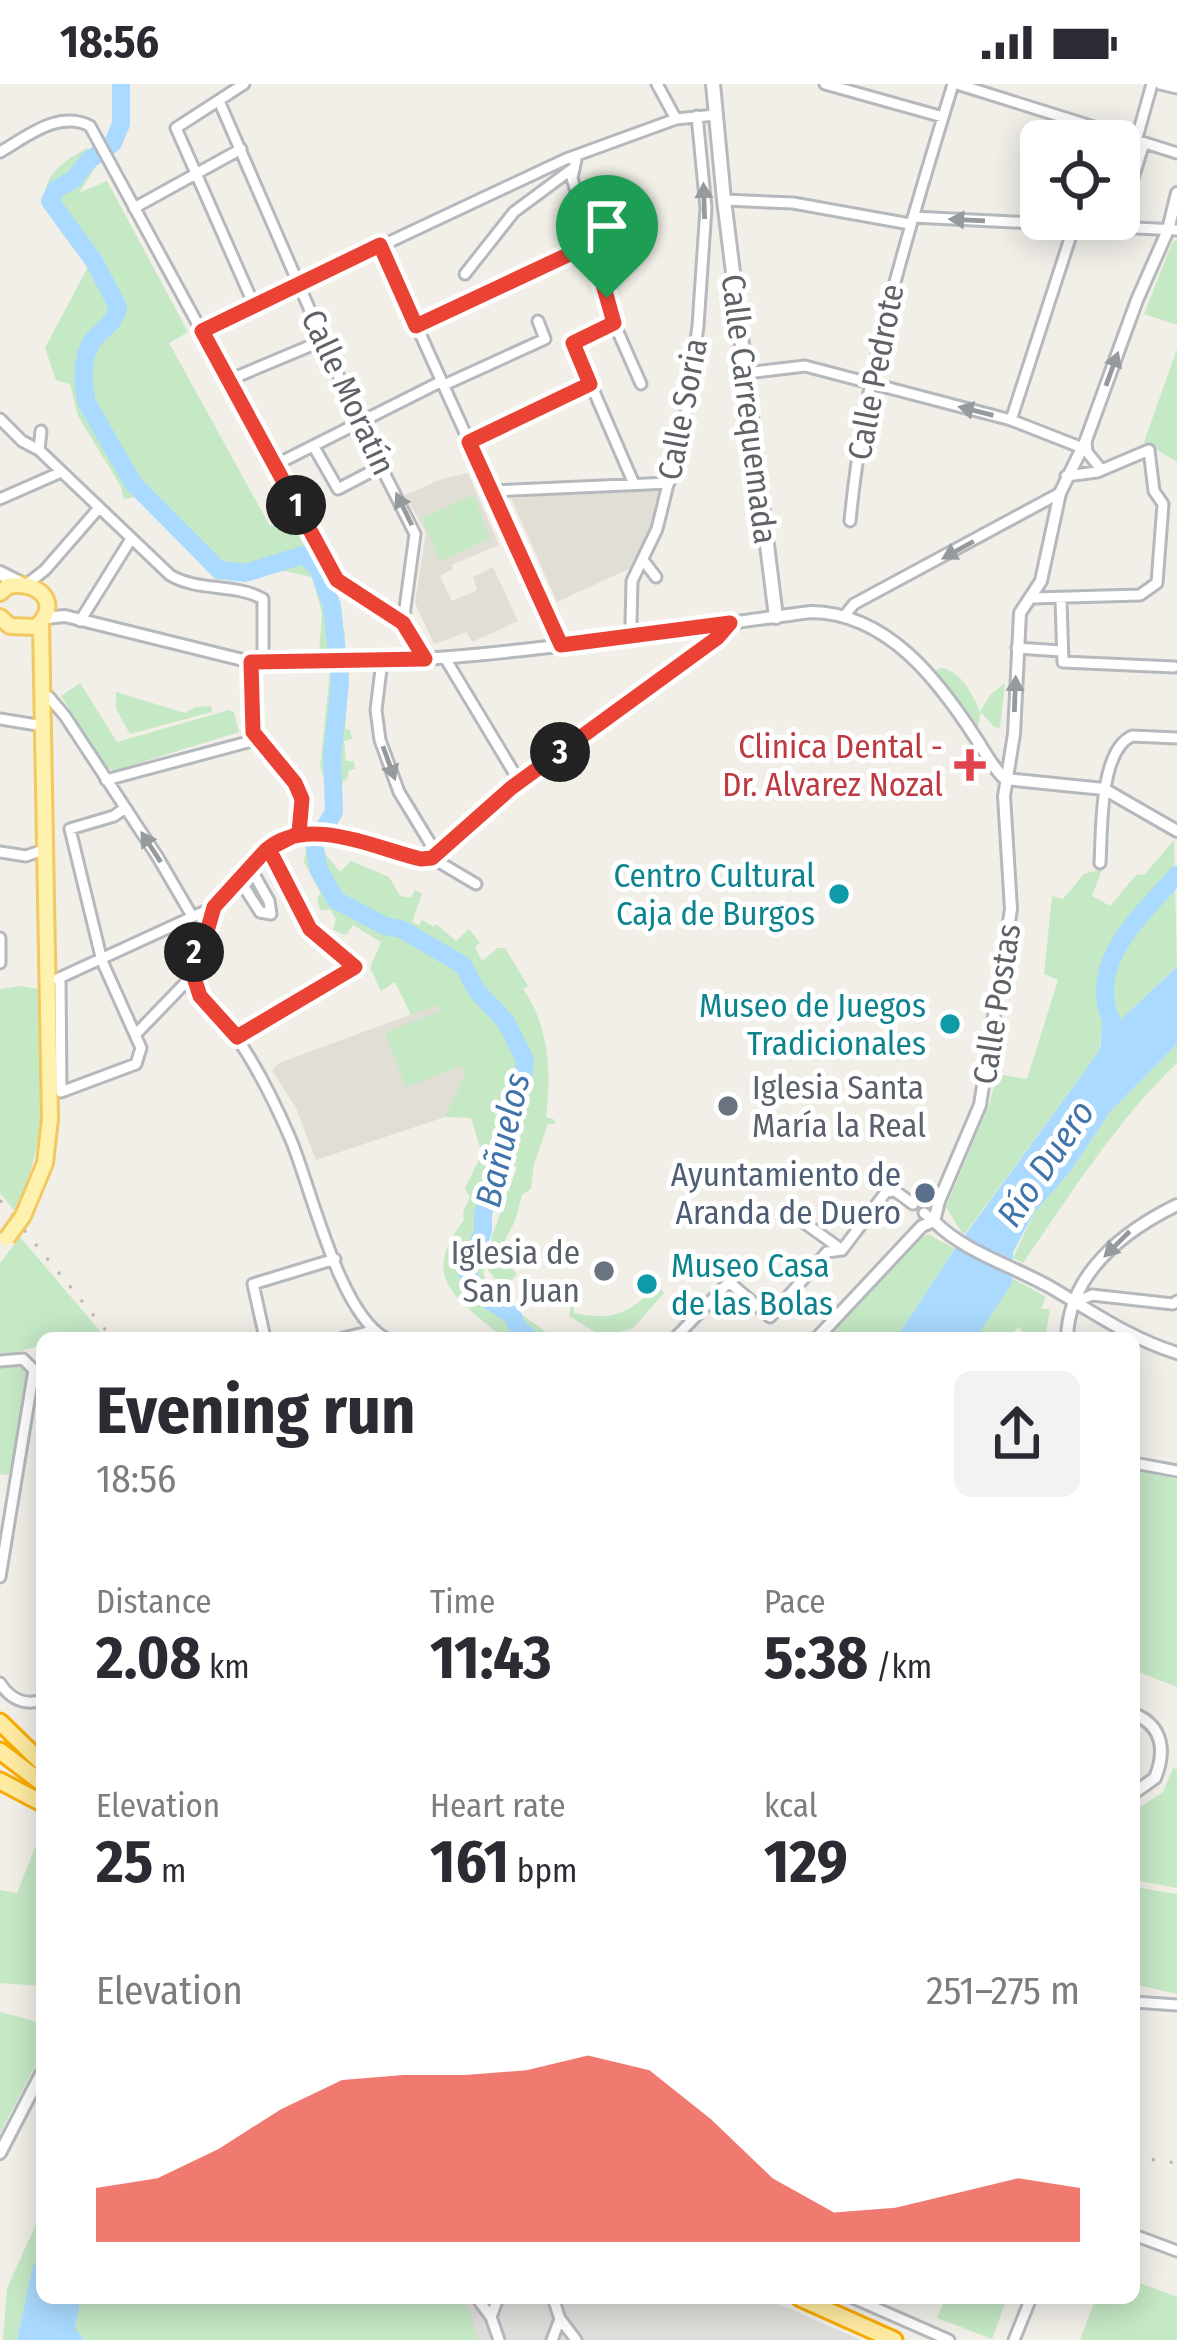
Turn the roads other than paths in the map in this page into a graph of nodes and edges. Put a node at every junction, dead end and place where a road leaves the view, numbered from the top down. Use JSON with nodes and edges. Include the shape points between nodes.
{"nodes":[{"id":1,"x":244,"y":84,"type":"edge"},
{"id":2,"x":657,"y":84,"type":"edge"},
{"id":3,"x":713,"y":84,"type":"edge"},
{"id":4,"x":825,"y":84,"type":"edge"},
{"id":5,"x":955,"y":84,"type":"edge"},
{"id":6,"x":1156,"y":84,"type":"edge"},
{"id":7,"x":848,"y":87,"type":"edge"},
{"id":8,"x":1177,"y":88,"type":"edge"},
{"id":9,"x":219,"y":100,"type":"junction"},
{"id":10,"x":716,"y":115,"type":"junction"},
{"id":11,"x":697,"y":116,"type":"junction"},
{"id":12,"x":943,"y":117,"type":"junction"},
{"id":13,"x":676,"y":118,"type":"junction"},
{"id":14,"x":1070,"y":120,"type":"edge"},
{"id":15,"x":1140,"y":142,"type":"joint"},
{"id":16,"x":241,"y":149,"type":"junction"},
{"id":17,"x":0,"y":152,"type":"edge"},
{"id":18,"x":1177,"y":153,"type":"edge"},
{"id":19,"x":577,"y":154,"type":"junction"},
{"id":20,"x":572,"y":169,"type":"junction"},
{"id":21,"x":196,"y":173,"type":"junction"},
{"id":22,"x":1177,"y":193,"type":"edge"},
{"id":23,"x":724,"y":200,"type":"junction"},
{"id":24,"x":134,"y":208,"type":"junction"},
{"id":25,"x":911,"y":220,"type":"junction"},
{"id":26,"x":1020,"y":224,"type":"edge"},
{"id":27,"x":1140,"y":229,"type":"edge"},
{"id":28,"x":1172,"y":230,"type":"edge"},
{"id":29,"x":1070,"y":240,"type":"edge"},
{"id":30,"x":591,"y":244,"type":"junction"},
{"id":31,"x":380,"y":245,"type":"junction"},
{"id":32,"x":465,"y":274,"type":"dead end"},
{"id":33,"x":299,"y":284,"type":"junction"},
{"id":34,"x":254,"y":305,"type":"junction"},
{"id":35,"x":538,"y":321,"type":"dead end"},
{"id":36,"x":614,"y":323,"type":"junction"},
{"id":37,"x":416,"y":326,"type":"junction"},
{"id":38,"x":202,"y":331,"type":"junction"},
{"id":39,"x":324,"y":340,"type":"junction"},
{"id":40,"x":746,"y":374,"type":"junction"},
{"id":41,"x":229,"y":380,"type":"junction"},
{"id":42,"x":443,"y":383,"type":"junction"},
{"id":43,"x":868,"y":383,"type":"junction"},
{"id":44,"x":590,"y":384,"type":"junction"},
{"id":45,"x":641,"y":384,"type":"dead end"},
{"id":46,"x":0,"y":419,"type":"edge"},
{"id":47,"x":1012,"y":420,"type":"junction"},
{"id":48,"x":359,"y":423,"type":"junction"},
{"id":49,"x":41,"y":431,"type":"dead end"},
{"id":50,"x":469,"y":442,"type":"junction"},
{"id":51,"x":1083,"y":444,"type":"junction"},
{"id":52,"x":314,"y":447,"type":"junction"},
{"id":53,"x":39,"y":450,"type":"junction"},
{"id":54,"x":274,"y":465,"type":"junction"},
{"id":55,"x":382,"y":466,"type":"junction"},
{"id":56,"x":1103,"y":468,"type":"junction"},
{"id":57,"x":1069,"y":471,"type":"junction"},
{"id":58,"x":59,"y":473,"type":"junction"},
{"id":59,"x":669,"y":483,"type":"junction"},
{"id":60,"x":634,"y":484,"type":"junction"},
{"id":61,"x":492,"y":491,"type":"junction"},
{"id":62,"x":1060,"y":493,"type":"junction"},
{"id":63,"x":0,"y":499,"type":"edge"},
{"id":64,"x":1037,"y":503,"type":"junction"},
{"id":65,"x":98,"y":509,"type":"junction"},
{"id":66,"x":1056,"y":514,"type":"junction"},
{"id":67,"x":850,"y":521,"type":"dead end"},
{"id":68,"x":131,"y":539,"type":"junction"},
{"id":69,"x":643,"y":560,"type":"junction"},
{"id":70,"x":45,"y":570,"type":"junction"},
{"id":71,"x":0,"y":573,"type":"edge"},
{"id":72,"x":656,"y":578,"type":"dead end"},
{"id":73,"x":23,"y":584,"type":"junction"},
{"id":74,"x":0,"y":592,"type":"edge"},
{"id":75,"x":1033,"y":598,"type":"junction"},
{"id":76,"x":1061,"y":600,"type":"junction"},
{"id":77,"x":44,"y":609,"type":"junction"},
{"id":78,"x":845,"y":615,"type":"junction"},
{"id":79,"x":0,"y":617,"type":"edge"},
{"id":80,"x":776,"y":617,"type":"junction"},
{"id":81,"x":80,"y":621,"type":"junction"},
{"id":82,"x":403,"y":623,"type":"junction"},
{"id":83,"x":632,"y":623,"type":"dead end"},
{"id":84,"x":730,"y":623,"type":"junction"},
{"id":85,"x":25,"y":628,"type":"junction"},
{"id":86,"x":561,"y":645,"type":"junction"},
{"id":87,"x":40,"y":647,"type":"junction"},
{"id":88,"x":1017,"y":647,"type":"junction"},
{"id":89,"x":1061,"y":651,"type":"junction"},
{"id":90,"x":445,"y":658,"type":"junction"},
{"id":91,"x":425,"y":659,"type":"junction"},
{"id":92,"x":382,"y":661,"type":"junction"},
{"id":93,"x":257,"y":663,"type":"junction"},
{"id":94,"x":1174,"y":667,"type":"dead end"},
{"id":95,"x":42,"y":696,"type":"junction"},
{"id":96,"x":65,"y":716,"type":"junction"},
{"id":97,"x":0,"y":718,"type":"edge"},
{"id":98,"x":43,"y":720,"type":"junction"},
{"id":99,"x":1177,"y":738,"type":"edge"},
{"id":100,"x":259,"y":739,"type":"junction"},
{"id":101,"x":1005,"y":779,"type":"junction"},
{"id":102,"x":106,"y":780,"type":"junction"},
{"id":103,"x":520,"y":781,"type":"junction"},
{"id":104,"x":1104,"y":789,"type":"junction"},
{"id":105,"x":125,"y":808,"type":"junction"},
{"id":106,"x":1177,"y":831,"type":"edge"},
{"id":107,"x":299,"y":833,"type":"junction"},
{"id":108,"x":46,"y":849,"type":"junction"},
{"id":109,"x":266,"y":850,"type":"junction"},
{"id":110,"x":0,"y":851,"type":"edge"},
{"id":111,"x":432,"y":858,"type":"junction"},
{"id":112,"x":1100,"y":863,"type":"dead end"},
{"id":113,"x":250,"y":867,"type":"junction"},
{"id":114,"x":239,"y":879,"type":"junction"},
{"id":115,"x":476,"y":884,"type":"dead end"},
{"id":116,"x":214,"y":907,"type":"junction"},
{"id":117,"x":192,"y":916,"type":"junction"},
{"id":118,"x":0,"y":938,"type":"edge"},
{"id":119,"x":102,"y":961,"type":"junction"},
{"id":120,"x":0,"y":963,"type":"edge"},
{"id":121,"x":191,"y":977,"type":"junction"},
{"id":122,"x":54,"y":980,"type":"junction"},
{"id":123,"x":136,"y":1034,"type":"junction"},
{"id":124,"x":237,"y":1037,"type":"junction"},
{"id":125,"x":913,"y":1204,"type":"dead end"},
{"id":126,"x":1177,"y":1205,"type":"edge"},
{"id":127,"x":931,"y":1218,"type":"junction"},
{"id":128,"x":807,"y":1220,"type":"dead end"},
{"id":129,"x":3,"y":1243,"type":"edge"},
{"id":130,"x":842,"y":1250,"type":"junction"},
{"id":131,"x":335,"y":1259,"type":"junction"},
{"id":132,"x":1074,"y":1303,"type":"junction"},
{"id":133,"x":1175,"y":1303,"type":"edge"},
{"id":134,"x":263,"y":1332,"type":"edge"},
{"id":135,"x":370,"y":1332,"type":"edge"},
{"id":136,"x":681,"y":1332,"type":"edge"},
{"id":137,"x":823,"y":1332,"type":"edge"},
{"id":138,"x":1068,"y":1332,"type":"edge"},
{"id":139,"x":1126,"y":1332,"type":"edge"},
{"id":140,"x":1140,"y":1338,"type":"edge"},
{"id":141,"x":1177,"y":1353,"type":"edge"},
{"id":142,"x":0,"y":1361,"type":"edge"},
{"id":143,"x":29,"y":1361,"type":"junction"},
{"id":144,"x":36,"y":1364,"type":"edge"},
{"id":145,"x":1177,"y":1458,"type":"edge"},
{"id":146,"x":1140,"y":1464,"type":"edge"},
{"id":147,"x":1176,"y":1471,"type":"edge"},
{"id":148,"x":0,"y":1577,"type":"edge"},
{"id":149,"x":0,"y":1683,"type":"edge"},
{"id":150,"x":36,"y":1702,"type":"edge"},
{"id":151,"x":1140,"y":1717,"type":"edge"},
{"id":152,"x":0,"y":1722,"type":"edge"},
{"id":153,"x":1160,"y":1737,"type":"junction"},
{"id":154,"x":1177,"y":1740,"type":"edge"},
{"id":155,"x":0,"y":1751,"type":"edge"},
{"id":156,"x":1177,"y":1755,"type":"edge"},
{"id":157,"x":36,"y":1757,"type":"edge"},
{"id":158,"x":1161,"y":1761,"type":"junction"},
{"id":159,"x":36,"y":1778,"type":"edge"},
{"id":160,"x":0,"y":1781,"type":"edge"},
{"id":161,"x":1140,"y":1789,"type":"edge"},
{"id":162,"x":36,"y":1800,"type":"edge"},
{"id":163,"x":1140,"y":2002,"type":"edge"},
{"id":164,"x":1177,"y":2005,"type":"edge"},
{"id":165,"x":36,"y":2083,"type":"edge"},
{"id":166,"x":0,"y":2152,"type":"edge"},
{"id":167,"x":1140,"y":2237,"type":"edge"},
{"id":168,"x":1177,"y":2251,"type":"edge"},
{"id":169,"x":481,"y":2304,"type":"edge"},
{"id":170,"x":496,"y":2304,"type":"edge"},
{"id":171,"x":555,"y":2304,"type":"edge"},
{"id":172,"x":813,"y":2304,"type":"edge"},
{"id":173,"x":867,"y":2304,"type":"edge"},
{"id":174,"x":1029,"y":2304,"type":"edge"},
{"id":175,"x":491,"y":2317,"type":"junction"},
{"id":176,"x":560,"y":2319,"type":"junction"},
{"id":177,"x":496,"y":2337,"type":"edge"},
{"id":178,"x":552,"y":2340,"type":"edge"},
{"id":179,"x":576,"y":2340,"type":"edge"},
{"id":180,"x":894,"y":2340,"type":"edge"},
{"id":181,"x":950,"y":2340,"type":"edge"},
{"id":182,"x":1014,"y":2340,"type":"edge"}],
"edges":[{"from":1,"to":9,"type":"street"},
{"from":2,"to":13,"type":"street"},
{"from":3,"to":10,"type":"main road","name":"Calle Carrequemada"},
{"from":4,"to":7,"type":"street"},
{"from":5,"to":12,"type":"street","name":"Calle Pedrote"},
{"from":5,"to":14,"type":"street"},
{"from":6,"to":8,"type":"street"},
{"from":6,"to":15,"type":"street"},
{"from":7,"to":12,"type":"street"},
{"from":9,"to":16,"type":"street","name":"Calle Moratín"},
{"from":9,"to":21,"type":"street","via":[[172,127]]},
{"from":10,"to":11,"type":"street"},
{"from":10,"to":23,"type":"main road","name":"Calle Carrequemada"},
{"from":11,"to":13,"type":"street"},
{"from":59,"to":11,"type":"street","name":"Calle Soria","one_way":true,"via":[[698,326],[706,208]]},
{"from":12,"to":25,"type":"street","name":"Calle Pedrote"},
{"from":13,"to":19,"type":"street"},
{"from":15,"to":18,"type":"street"},
{"from":16,"to":21,"type":"street"},
{"from":16,"to":33,"type":"street","name":"Calle Moratín"},
{"from":17,"to":24,"type":"street","via":[[63,119],[89,126]]},
{"from":19,"to":20,"type":"street"},
{"from":19,"to":31,"type":"street"},
{"from":20,"to":30,"type":"street"},
{"from":20,"to":32,"type":"street","via":[[514,212]]},
{"from":21,"to":24,"type":"street"},
{"from":21,"to":34,"type":"street"},
{"from":22,"to":28,"type":"street"},
{"from":23,"to":25,"type":"street"},
{"from":23,"to":40,"type":"main road","name":"Calle Carrequemada"},
{"from":24,"to":38,"type":"street"},
{"from":26,"to":25,"type":"street","one_way":true},
{"from":25,"to":43,"type":"street","name":"Calle Pedrote"},
{"from":27,"to":28,"type":"street"},
{"from":51,"to":28,"type":"street","one_way":true},
{"from":29,"to":47,"type":"street"},
{"from":30,"to":36,"type":"street"},
{"from":30,"to":37,"type":"street"},
{"from":31,"to":33,"type":"street"},
{"from":31,"to":37,"type":"street"},
{"from":33,"to":34,"type":"street"},
{"from":33,"to":39,"type":"street","name":"Calle Moratín"},
{"from":34,"to":38,"type":"street"},
{"from":35,"to":42,"type":"street","via":[[545,339]]},
{"from":36,"to":44,"type":"street","via":[[573,343]]},
{"from":36,"to":45,"type":"street"},
{"from":37,"to":42,"type":"street"},
{"from":38,"to":41,"type":"street"},
{"from":39,"to":41,"type":"street"},
{"from":39,"to":48,"type":"street","name":"Calle Moratín"},
{"from":40,"to":43,"type":"street","via":[[800,365]]},
{"from":40,"to":80,"type":"main road","name":"Calle Carrequemada"},
{"from":41,"to":54,"type":"street"},
{"from":42,"to":48,"type":"street"},
{"from":42,"to":50,"type":"street"},
{"from":47,"to":43,"type":"street","one_way":true},
{"from":43,"to":67,"type":"street","name":"Calle Pedrote"},
{"from":44,"to":50,"type":"street"},
{"from":44,"to":60,"type":"street"},
{"from":46,"to":53,"type":"street"},
{"from":47,"to":51,"type":"street"},
{"from":48,"to":52,"type":"street"},
{"from":48,"to":55,"type":"street","name":"Calle Moratín"},
{"from":49,"to":53,"type":"street"},
{"from":50,"to":61,"type":"street"},
{"from":51,"to":56,"type":"street"},
{"from":51,"to":57,"type":"street"},
{"from":52,"to":54,"type":"street"},
{"from":52,"to":55,"type":"street","via":[[338,489]]},
{"from":53,"to":58,"type":"street"},
{"from":54,"to":82,"type":"street","via":[[337,580]]},
{"from":82,"to":55,"type":"street","name":"Calle Moratín","one_way":true,"via":[[415,533]]},
{"from":56,"to":57,"type":"street"},
{"from":56,"to":76,"type":"street","via":[[1149,450],[1162,504],[1155,586],[1140,595]]},
{"from":57,"to":62,"type":"street"},
{"from":58,"to":63,"type":"street"},
{"from":58,"to":65,"type":"street"},
{"from":59,"to":60,"type":"street"},
{"from":59,"to":69,"type":"street","name":"Calle Soria"},
{"from":60,"to":61,"type":"street"},
{"from":61,"to":86,"type":"street"},
{"from":62,"to":64,"type":"street"},
{"from":62,"to":66,"type":"street"},
{"from":64,"to":66,"type":"street"},
{"from":64,"to":78,"type":"street","one_way":true},
{"from":65,"to":68,"type":"street"},
{"from":65,"to":70,"type":"street"},
{"from":66,"to":75,"type":"street"},
{"from":68,"to":81,"type":"street"},
{"from":68,"to":93,"type":"street","via":[[182,583],[262,599]]},
{"from":69,"to":72,"type":"street"},
{"from":69,"to":83,"type":"street","name":"Calle Soria","via":[[632,581]]},
{"from":70,"to":73,"type":"street"},
{"from":70,"to":77,"type":"street"},
{"from":71,"to":73,"type":"main road"},
{"from":73,"to":74,"type":"main road"},
{"from":73,"to":77,"type":"main road"},
{"from":75,"to":76,"type":"street"},
{"from":75,"to":88,"type":"street","name":"Calle Postas","via":[[1022,608]]},
{"from":76,"to":89,"type":"street"},
{"from":77,"to":81,"type":"street"},
{"from":77,"to":85,"type":"main road"},
{"from":77,"to":87,"type":"main road"},
{"from":78,"to":80,"type":"street"},
{"from":78,"to":101,"type":"street","via":[[931,675]]},
{"from":79,"to":85,"type":"main road"},
{"from":80,"to":84,"type":"street"},
{"from":81,"to":93,"type":"street"},
{"from":82,"to":91,"type":"street"},
{"from":84,"to":86,"type":"street"},
{"from":84,"to":103,"type":"street"},
{"from":85,"to":87,"type":"main road"},
{"from":86,"to":90,"type":"street"},
{"from":87,"to":95,"type":"main road"},
{"from":88,"to":89,"type":"street"},
{"from":101,"to":88,"type":"street","name":"Calle Postas","one_way":true},
{"from":89,"to":94,"type":"street","via":[[1066,663]]},
{"from":90,"to":91,"type":"street"},
{"from":90,"to":103,"type":"street"},
{"from":91,"to":92,"type":"street"},
{"from":92,"to":93,"type":"street"},
{"from":92,"to":111,"type":"street","one_way":true,"via":[[380,740]]},
{"from":93,"to":100,"type":"street","via":[[250,718]]},
{"from":95,"to":96,"type":"street"},
{"from":95,"to":98,"type":"main road"},
{"from":96,"to":98,"type":"street"},
{"from":96,"to":102,"type":"street"},
{"from":97,"to":98,"type":"street"},
{"from":98,"to":108,"type":"main road"},
{"from":99,"to":104,"type":"street","via":[[1127,737]]},
{"from":100,"to":102,"type":"street"},
{"from":100,"to":107,"type":"street","via":[[302,799]]},
{"from":101,"to":104,"type":"street"},
{"from":101,"to":127,"type":"street","name":"Calle Postas","via":[[1011,909],[996,1014],[980,1105]]},
{"from":102,"to":105,"type":"street"},
{"from":103,"to":111,"type":"street"},
{"from":104,"to":106,"type":"street"},
{"from":104,"to":112,"type":"street"},
{"from":117,"to":105,"type":"street","one_way":true},
{"from":105,"to":119,"type":"street","via":[[70,829]]},
{"from":107,"to":109,"type":"street"},
{"from":107,"to":111,"type":"street"},
{"from":108,"to":110,"type":"street","via":[[26,856]]},
{"from":108,"to":122,"type":"main road","via":[[42,960]]},
{"from":109,"to":113,"type":"street"},
{"from":109,"to":124,"type":"street","via":[[310,929],[355,967]]},
{"from":111,"to":115,"type":"street"},
{"from":113,"to":114,"type":"street"},
{"from":113,"to":114,"type":"street","via":[[271,914],[260,913]]},
{"from":114,"to":116,"type":"street"},
{"from":116,"to":117,"type":"street"},
{"from":116,"to":121,"type":"street","via":[[190,958]]},
{"from":117,"to":119,"type":"street"},
{"from":118,"to":120,"type":"street"},
{"from":119,"to":122,"type":"street"},
{"from":119,"to":123,"type":"street"},
{"from":121,"to":123,"type":"street"},
{"from":121,"to":124,"type":"street"},
{"from":122,"to":123,"type":"street","via":[[61,1092],[136,1064]]},
{"from":122,"to":129,"type":"main road","bridge":true,"via":[[45,1163]]},
{"from":124,"to":131,"type":"street","via":[[291,1139]]},
{"from":125,"to":130,"type":"street","via":[[886,1192]]},
{"from":126,"to":132,"type":"street","one_way":true,"via":[[1113,1246]]},
{"from":127,"to":132,"type":"street"},
{"from":127,"to":137,"type":"street"},
{"from":128,"to":130,"type":"street"},
{"from":130,"to":136,"type":"street","via":[[827,1252],[770,1317],[728,1282]]},
{"from":131,"to":134,"type":"street","via":[[254,1283]]},
{"from":131,"to":135,"type":"street"},
{"from":132,"to":133,"type":"street","via":[[1092,1295]]},
{"from":132,"to":138,"type":"street"},
{"from":132,"to":139,"type":"street"},
{"from":140,"to":141,"type":"street"},
{"from":142,"to":143,"type":"street"},
{"from":143,"to":144,"type":"street"},
{"from":143,"to":148,"type":"street","via":[[32,1394]]},
{"from":145,"to":147,"type":"street"},
{"from":146,"to":147,"type":"street"},
{"from":149,"to":150,"type":"street","via":[[17,1700]]},
{"from":151,"to":153,"type":"street"},
{"from":152,"to":157,"type":"highway"},
{"from":153,"to":154,"type":"street"},
{"from":153,"to":158,"type":"street"},
{"from":155,"to":159,"type":"highway"},
{"from":156,"to":158,"type":"street"},
{"from":158,"to":161,"type":"street"},
{"from":160,"to":162,"type":"highway"},
{"from":163,"to":164,"type":"street"},
{"from":165,"to":166,"type":"street"},
{"from":167,"to":168,"type":"street"},
{"from":169,"to":175,"type":"street"},
{"from":170,"to":175,"type":"street"},
{"from":171,"to":176,"type":"street"},
{"from":172,"to":180,"type":"highway"},
{"from":173,"to":181,"type":"street"},
{"from":174,"to":182,"type":"street"},
{"from":175,"to":177,"type":"street"},
{"from":176,"to":178,"type":"street"},
{"from":176,"to":179,"type":"street"}]}
